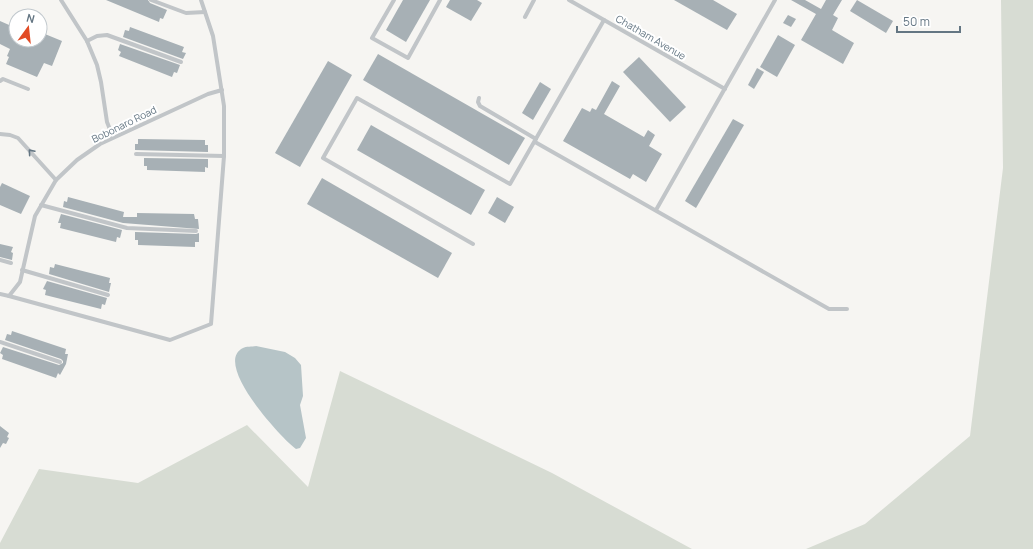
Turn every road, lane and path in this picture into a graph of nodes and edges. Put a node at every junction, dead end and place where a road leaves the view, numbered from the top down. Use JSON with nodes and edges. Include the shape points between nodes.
{"nodes":[{"id":1,"x":60,"y":0,"type":"edge"},
{"id":2,"x":151,"y":0,"type":"edge"},
{"id":3,"x":201,"y":0,"type":"edge"},
{"id":4,"x":394,"y":0,"type":"edge"},
{"id":5,"x":440,"y":0,"type":"edge"},
{"id":6,"x":534,"y":0,"type":"edge"},
{"id":7,"x":569,"y":0,"type":"edge"},
{"id":8,"x":775,"y":0,"type":"edge"},
{"id":9,"x":205,"y":12,"type":"junction"},
{"id":10,"x":525,"y":17,"type":"dead end"},
{"id":11,"x":604,"y":20,"type":"junction"},
{"id":12,"x":87,"y":41,"type":"junction"},
{"id":13,"x":181,"y":62,"type":"dead end"},
{"id":14,"x":0,"y":81,"type":"edge"},
{"id":15,"x":725,"y":88,"type":"junction"},
{"id":16,"x":28,"y":89,"type":"dead end"},
{"id":17,"x":222,"y":90,"type":"junction"},
{"id":18,"x":479,"y":98,"type":"dead end"},
{"id":19,"x":0,"y":134,"type":"edge"},
{"id":20,"x":113,"y":137,"type":"junction"},
{"id":21,"x":536,"y":140,"type":"junction"},
{"id":22,"x":136,"y":154,"type":"dead end"},
{"id":23,"x":224,"y":156,"type":"junction"},
{"id":24,"x":56,"y":180,"type":"junction"},
{"id":25,"x":41,"y":205,"type":"junction"},
{"id":26,"x":656,"y":210,"type":"junction"},
{"id":27,"x":196,"y":231,"type":"dead end"},
{"id":28,"x":473,"y":244,"type":"dead end"},
{"id":29,"x":0,"y":260,"type":"edge"},
{"id":30,"x":11,"y":263,"type":"dead end"},
{"id":31,"x":22,"y":270,"type":"junction"},
{"id":32,"x":0,"y":294,"type":"edge"},
{"id":33,"x":108,"y":295,"type":"dead end"},
{"id":34,"x":9,"y":296,"type":"junction"},
{"id":35,"x":847,"y":309,"type":"dead end"},
{"id":36,"x":0,"y":342,"type":"edge"},
{"id":37,"x":60,"y":362,"type":"dead end"}],
"edges":[{"from":1,"to":12,"type":"lane"},
{"from":2,"to":9,"type":"lane","via":[[186,13]]},
{"from":3,"to":9,"type":"lane"},
{"from":4,"to":5,"type":"lane","via":[[372,38],[408,58]]},
{"from":6,"to":10,"type":"lane"},
{"from":7,"to":11,"type":"lane","name":"Chatham Avenue"},
{"from":8,"to":15,"type":"lane"},
{"from":9,"to":17,"type":"lane","via":[[213,36]]},
{"from":11,"to":15,"type":"lane","name":"Chatham Avenue"},
{"from":11,"to":21,"type":"lane"},
{"from":12,"to":13,"type":"lane","via":[[107,35]]},
{"from":12,"to":20,"type":"lane","via":[[97,65],[107,122]]},
{"from":14,"to":16,"type":"lane","via":[[3,79]]},
{"from":15,"to":26,"type":"lane"},
{"from":17,"to":20,"type":"lane","name":"Bobonaro Road"},
{"from":17,"to":23,"type":"lane"},
{"from":18,"to":21,"type":"lane","via":[[480,106]]},
{"from":24,"to":19,"type":"lane","one_way":true,"via":[[18,138]]},
{"from":20,"to":24,"type":"lane","name":"Bobonaro Road","via":[[77,160]]},
{"from":21,"to":26,"type":"lane"},
{"from":21,"to":28,"type":"lane","via":[[510,184],[357,98],[323,158]]},
{"from":22,"to":23,"type":"lane"},
{"from":23,"to":34,"type":"lane","via":[[211,324],[170,340]]},
{"from":24,"to":25,"type":"lane","name":"Bobonaro Road"},
{"from":25,"to":27,"type":"lane","via":[[127,228]]},
{"from":25,"to":31,"type":"lane","name":"Bobonaro Road","via":[[35,216]]},
{"from":26,"to":35,"type":"lane","via":[[829,309]]},
{"from":29,"to":30,"type":"lane"},
{"from":31,"to":33,"type":"lane"},
{"from":31,"to":34,"type":"lane","name":"Bobonaro Road","via":[[20,282]]},
{"from":32,"to":34,"type":"lane"},
{"from":36,"to":37,"type":"lane"}]}
